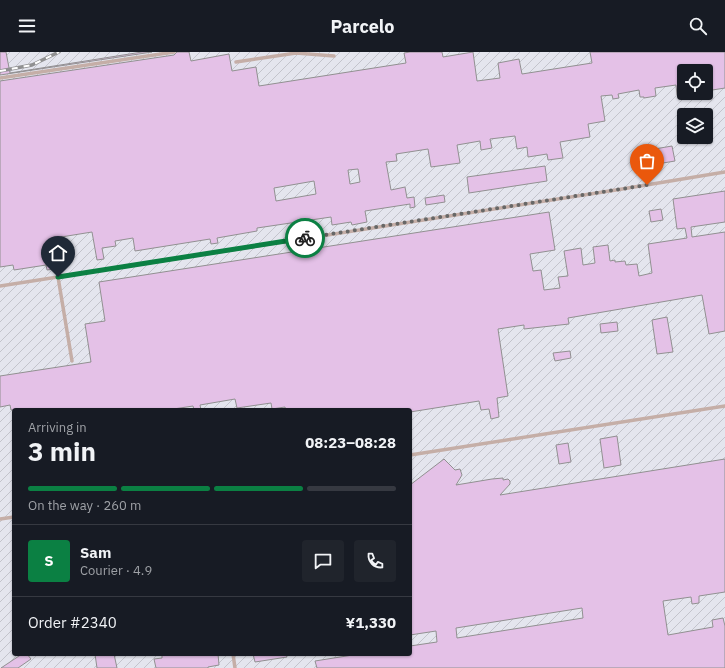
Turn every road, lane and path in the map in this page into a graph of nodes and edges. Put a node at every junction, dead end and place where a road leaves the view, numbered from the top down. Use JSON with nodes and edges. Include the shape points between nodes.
{"nodes":[{"id":1,"x":174,"y":52,"type":"edge"},
{"id":2,"x":296,"y":53,"type":"edge"},
{"id":3,"x":334,"y":56,"type":"dead end"},
{"id":4,"x":236,"y":62,"type":"dead end"},
{"id":5,"x":0,"y":78,"type":"edge"},
{"id":6,"x":725,"y":172,"type":"edge"},
{"id":7,"x":58,"y":277,"type":"junction"},
{"id":8,"x":0,"y":286,"type":"edge"},
{"id":9,"x":72,"y":361,"type":"dead end"},
{"id":10,"x":725,"y":406,"type":"edge"},
{"id":11,"x":412,"y":455,"type":"edge"},
{"id":12,"x":12,"y":517,"type":"edge"},
{"id":13,"x":0,"y":519,"type":"edge"},
{"id":14,"x":233,"y":656,"type":"edge"},
{"id":15,"x":235,"y":668,"type":"edge"}],
"edges":[{"from":1,"to":5,"type":"lane"},
{"from":2,"to":3,"type":"lane"},
{"from":2,"to":4,"type":"lane"},
{"from":6,"to":7,"type":"lane"},
{"from":7,"to":8,"type":"lane"},
{"from":7,"to":9,"type":"lane"},
{"from":10,"to":11,"type":"lane"},
{"from":12,"to":13,"type":"lane"},
{"from":14,"to":15,"type":"lane"}]}
